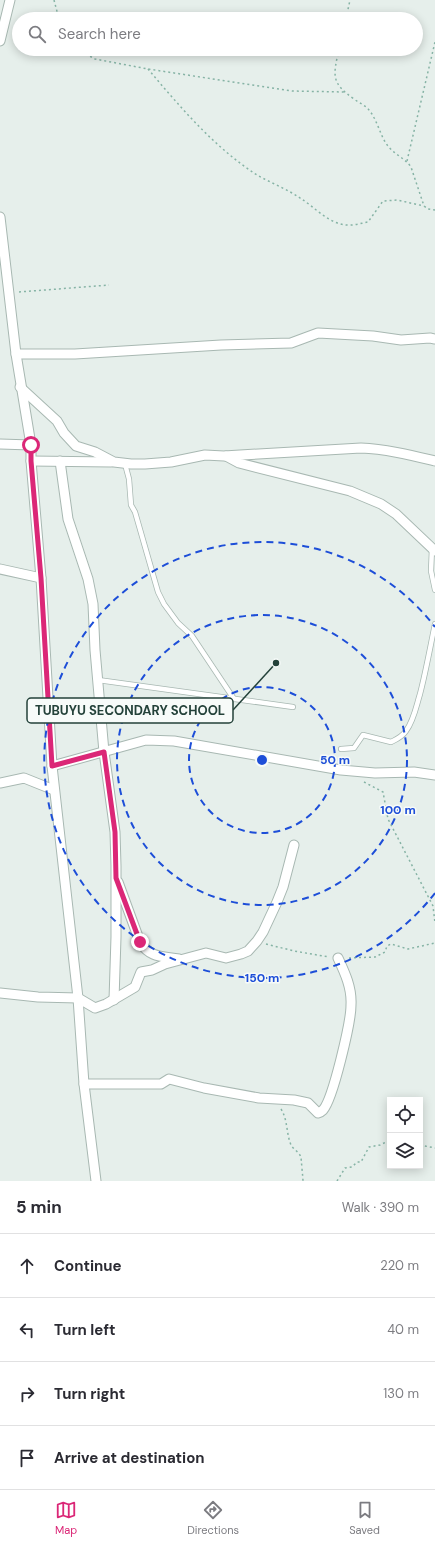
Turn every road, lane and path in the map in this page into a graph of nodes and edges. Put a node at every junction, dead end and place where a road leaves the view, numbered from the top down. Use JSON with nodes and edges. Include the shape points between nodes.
{"nodes":[{"id":1,"x":10,"y":0,"type":"edge"},
{"id":2,"x":54,"y":0,"type":"edge"},
{"id":3,"x":350,"y":0,"type":"edge"},
{"id":4,"x":57,"y":12,"type":"edge"},
{"id":5,"x":347,"y":12,"type":"edge"},
{"id":6,"x":0,"y":41,"type":"edge"},
{"id":7,"x":435,"y":42,"type":"edge"},
{"id":8,"x":89,"y":56,"type":"edge"},
{"id":9,"x":338,"y":56,"type":"edge"},
{"id":10,"x":148,"y":69,"type":"junction"},
{"id":11,"x":344,"y":92,"type":"junction"},
{"id":12,"x":407,"y":161,"type":"junction"},
{"id":13,"x":424,"y":206,"type":"junction"},
{"id":14,"x":435,"y":210,"type":"edge"},
{"id":15,"x":0,"y":217,"type":"edge"},
{"id":16,"x":109,"y":285,"type":"dead end"},
{"id":17,"x":17,"y":292,"type":"dead end"},
{"id":18,"x":435,"y":339,"type":"edge"},
{"id":19,"x":16,"y":354,"type":"junction"},
{"id":20,"x":20,"y":387,"type":"junction"},
{"id":21,"x":0,"y":444,"type":"edge"},
{"id":22,"x":31,"y":445,"type":"junction"},
{"id":23,"x":224,"y":456,"type":"junction"},
{"id":24,"x":31,"y":461,"type":"junction"},
{"id":25,"x":60,"y":461,"type":"junction"},
{"id":26,"x":435,"y":461,"type":"edge"},
{"id":27,"x":114,"y":462,"type":"junction"},
{"id":28,"x":125,"y":464,"type":"junction"},
{"id":29,"x":433,"y":550,"type":"edge"},
{"id":30,"x":0,"y":569,"type":"edge"},
{"id":31,"x":41,"y":578,"type":"junction"},
{"id":32,"x":435,"y":590,"type":"edge"},
{"id":33,"x":435,"y":624,"type":"edge"},
{"id":34,"x":98,"y":680,"type":"junction"},
{"id":35,"x":234,"y":699,"type":"junction"},
{"id":36,"x":293,"y":707,"type":"dead end"},
{"id":37,"x":341,"y":749,"type":"dead end"},
{"id":38,"x":104,"y":752,"type":"junction"},
{"id":39,"x":52,"y":766,"type":"junction"},
{"id":40,"x":435,"y":775,"type":"edge"},
{"id":41,"x":362,"y":781,"type":"dead end"},
{"id":42,"x":0,"y":783,"type":"edge"},
{"id":43,"x":54,"y":790,"type":"junction"},
{"id":44,"x":294,"y":845,"type":"dead end"},
{"id":45,"x":116,"y":878,"type":"junction"},
{"id":46,"x":435,"y":923,"type":"edge"},
{"id":47,"x":258,"y":941,"type":"junction"},
{"id":48,"x":435,"y":944,"type":"edge"},
{"id":49,"x":338,"y":958,"type":"junction"},
{"id":50,"x":182,"y":960,"type":"junction"},
{"id":51,"x":0,"y":993,"type":"edge"},
{"id":52,"x":78,"y":998,"type":"junction"},
{"id":53,"x":114,"y":1000,"type":"junction"},
{"id":54,"x":84,"y":1084,"type":"junction"},
{"id":55,"x":273,"y":1098,"type":"junction"},
{"id":56,"x":387,"y":1142,"type":"edge"},
{"id":57,"x":423,"y":1146,"type":"edge"},
{"id":58,"x":435,"y":1148,"type":"edge"},
{"id":59,"x":96,"y":1181,"type":"edge"},
{"id":60,"x":303,"y":1181,"type":"edge"},
{"id":61,"x":337,"y":1181,"type":"edge"}],
"edges":[{"from":1,"to":6,"type":"street"},
{"from":2,"to":4,"type":"path"},
{"from":3,"to":5,"type":"path"},
{"from":7,"to":12,"type":"path"},
{"from":8,"to":10,"type":"path"},
{"from":9,"to":11,"type":"path","via":[[335,78]]},
{"from":10,"to":11,"type":"path","via":[[292,91]]},
{"from":10,"to":13,"type":"path","via":[[201,128],[237,160],[339,224],[368,222],[383,201],[397,200]]},
{"from":11,"to":12,"type":"path","via":[[367,108],[387,145]]},
{"from":12,"to":13,"type":"path","via":[[415,175]]},
{"from":13,"to":14,"type":"path"},
{"from":15,"to":19,"type":"street"},
{"from":16,"to":17,"type":"path"},
{"from":18,"to":19,"type":"street","via":[[401,340],[318,333],[291,343],[75,354]]},
{"from":19,"to":20,"type":"street"},
{"from":20,"to":22,"type":"street"},
{"from":20,"to":27,"type":"street","via":[[57,421],[76,446],[96,452]]},
{"from":21,"to":22,"type":"street"},
{"from":22,"to":24,"type":"street"},
{"from":23,"to":26,"type":"street","via":[[361,448],[398,452]]},
{"from":23,"to":28,"type":"street","via":[[205,454],[172,462]]},
{"from":23,"to":29,"type":"street","via":[[239,463],[350,491],[381,504],[396,514]]},
{"from":24,"to":25,"type":"street"},
{"from":24,"to":31,"type":"street"},
{"from":25,"to":27,"type":"street"},
{"from":25,"to":34,"type":"street","via":[[68,519],[92,598]]},
{"from":27,"to":28,"type":"street"},
{"from":28,"to":35,"type":"lane","via":[[131,505],[158,592],[170,614],[192,636]]},
{"from":29,"to":32,"type":"lane","via":[[431,571]]},
{"from":30,"to":31,"type":"street"},
{"from":31,"to":39,"type":"street"},
{"from":33,"to":37,"type":"lane","via":[[414,717],[407,731],[391,742],[364,735],[354,748]]},
{"from":34,"to":35,"type":"lane"},
{"from":34,"to":38,"type":"street"},
{"from":35,"to":36,"type":"lane"},
{"from":38,"to":39,"type":"street"},
{"from":38,"to":40,"type":"street","via":[[146,740],[168,740],[341,770]]},
{"from":38,"to":45,"type":"street","via":[[115,832]]},
{"from":39,"to":43,"type":"street"},
{"from":41,"to":46,"type":"path","via":[[383,792],[388,819],[433,906]]},
{"from":42,"to":43,"type":"street","via":[[24,778]]},
{"from":43,"to":52,"type":"street"},
{"from":44,"to":47,"type":"street","via":[[283,887]]},
{"from":45,"to":50,"type":"street","via":[[144,949],[150,954]]},
{"from":45,"to":53,"type":"street"},
{"from":47,"to":49,"type":"path","via":[[294,951]]},
{"from":47,"to":50,"type":"street","via":[[248,950],[226,958],[206,953]]},
{"from":48,"to":49,"type":"path","via":[[408,949],[391,944],[385,952],[375,957]]},
{"from":49,"to":55,"type":"street","via":[[349,984],[352,1005],[341,1058],[323,1111],[318,1113],[308,1103]]},
{"from":50,"to":53,"type":"street","via":[[141,972],[135,988]]},
{"from":51,"to":52,"type":"street"},
{"from":52,"to":53,"type":"street","via":[[95,1008]]},
{"from":52,"to":54,"type":"street"},
{"from":54,"to":55,"type":"street","via":[[161,1084],[169,1079],[204,1088],[259,1098]]},
{"from":54,"to":59,"type":"street"},
{"from":55,"to":60,"type":"path","via":[[285,1115],[291,1145],[301,1157]]},
{"from":56,"to":61,"type":"path","via":[[369,1147],[361,1162],[345,1168]]},
{"from":57,"to":58,"type":"path"}]}
